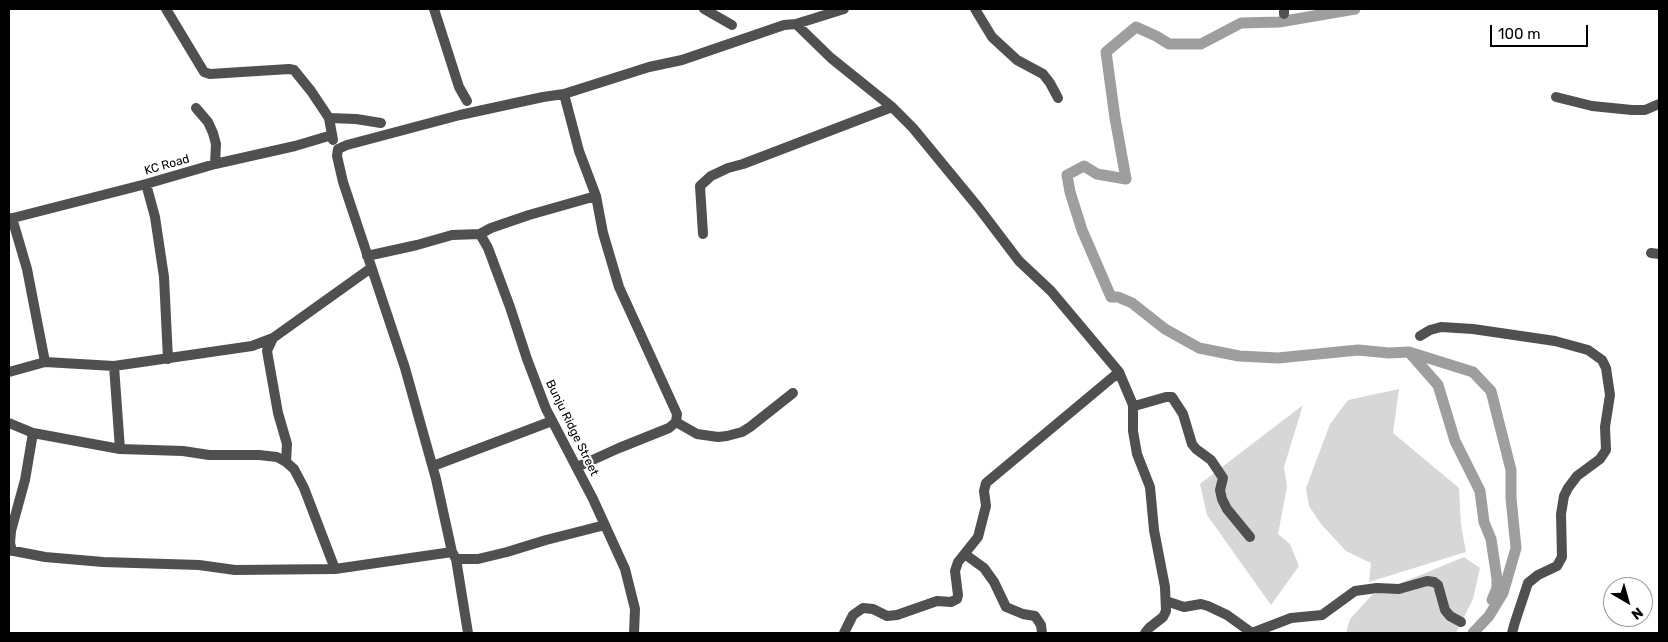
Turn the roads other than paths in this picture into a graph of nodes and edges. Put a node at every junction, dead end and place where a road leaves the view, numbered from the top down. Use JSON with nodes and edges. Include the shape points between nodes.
{"nodes":[{"id":1,"x":166,"y":9,"type":"edge"},
{"id":2,"x":434,"y":9,"type":"edge"},
{"id":3,"x":704,"y":9,"type":"edge"},
{"id":4,"x":844,"y":9,"type":"edge"},
{"id":5,"x":975,"y":9,"type":"edge"},
{"id":6,"x":796,"y":24,"type":"junction"},
{"id":7,"x":732,"y":25,"type":"dead end"},
{"id":8,"x":564,"y":94,"type":"junction"},
{"id":9,"x":1556,"y":97,"type":"dead end"},
{"id":10,"x":1058,"y":98,"type":"dead end"},
{"id":11,"x":467,"y":101,"type":"dead end"},
{"id":12,"x":1659,"y":104,"type":"edge"},
{"id":13,"x":892,"y":107,"type":"junction"},
{"id":14,"x":196,"y":108,"type":"dead end"},
{"id":15,"x":329,"y":118,"type":"junction"},
{"id":16,"x":381,"y":123,"type":"dead end"},
{"id":17,"x":332,"y":135,"type":"junction"},
{"id":18,"x":338,"y":149,"type":"junction"},
{"id":19,"x":215,"y":164,"type":"junction"},
{"id":20,"x":146,"y":184,"type":"junction"},
{"id":21,"x":596,"y":196,"type":"junction"},
{"id":22,"x":11,"y":219,"type":"edge"},
{"id":23,"x":480,"y":234,"type":"junction"},
{"id":24,"x":702,"y":234,"type":"dead end"},
{"id":25,"x":367,"y":256,"type":"junction"},
{"id":26,"x":371,"y":268,"type":"junction"},
{"id":27,"x":1420,"y":336,"type":"dead end"},
{"id":28,"x":273,"y":338,"type":"junction"},
{"id":29,"x":168,"y":359,"type":"junction"},
{"id":30,"x":46,"y":362,"type":"junction"},
{"id":31,"x":114,"y":366,"type":"junction"},
{"id":32,"x":9,"y":372,"type":"edge"},
{"id":33,"x":1118,"y":372,"type":"junction"},
{"id":34,"x":793,"y":393,"type":"dead end"},
{"id":35,"x":1133,"y":405,"type":"junction"},
{"id":36,"x":552,"y":420,"type":"junction"},
{"id":37,"x":676,"y":422,"type":"junction"},
{"id":38,"x":9,"y":423,"type":"edge"},
{"id":39,"x":33,"y":433,"type":"junction"},
{"id":40,"x":120,"y":448,"type":"junction"},
{"id":41,"x":286,"y":462,"type":"junction"},
{"id":42,"x":433,"y":466,"type":"junction"},
{"id":43,"x":577,"y":467,"type":"junction"},
{"id":44,"x":605,"y":525,"type":"junction"},
{"id":45,"x":1250,"y":537,"type":"dead end"},
{"id":46,"x":10,"y":550,"type":"edge"},
{"id":47,"x":966,"y":555,"type":"junction"},
{"id":48,"x":454,"y":556,"type":"junction"},
{"id":49,"x":335,"y":569,"type":"junction"},
{"id":50,"x":1166,"y":601,"type":"junction"},
{"id":51,"x":1461,"y":622,"type":"dead end"},
{"id":52,"x":468,"y":633,"type":"edge"},
{"id":53,"x":632,"y":633,"type":"edge"},
{"id":54,"x":844,"y":633,"type":"edge"},
{"id":55,"x":1042,"y":633,"type":"edge"},
{"id":56,"x":1145,"y":633,"type":"edge"},
{"id":57,"x":1512,"y":633,"type":"edge"}],
"edges":[{"from":1,"to":15,"type":"street","via":[[204,72],[294,70]]},
{"from":2,"to":11,"type":"street","via":[[459,87]]},
{"from":3,"to":7,"type":"street"},
{"from":4,"to":6,"type":"street"},
{"from":5,"to":10,"type":"street","via":[[992,37],[1017,60],[1043,74]]},
{"from":6,"to":8,"type":"street","via":[[784,25],[682,60],[648,67]]},
{"from":6,"to":13,"type":"street","via":[[831,58]]},
{"from":8,"to":18,"type":"street","via":[[460,115]]},
{"from":8,"to":21,"type":"street","via":[[579,151]]},
{"from":9,"to":12,"type":"street","via":[[1592,106],[1632,110],[1645,110]]},
{"from":13,"to":24,"type":"street","via":[[711,176],[700,186]]},
{"from":13,"to":33,"type":"street","via":[[1019,261],[1050,291]]},
{"from":14,"to":19,"type":"street","via":[[208,122],[215,138]]},
{"from":15,"to":16,"type":"street"},
{"from":15,"to":17,"type":"street"},
{"from":17,"to":18,"type":"street"},
{"from":17,"to":19,"type":"street","name":"KC Road"},
{"from":18,"to":25,"type":"street","via":[[343,182]]},
{"from":19,"to":20,"type":"street","name":"KC Road"},
{"from":20,"to":22,"type":"street","name":"KC Road"},
{"from":20,"to":29,"type":"street","via":[[155,217],[164,277]]},
{"from":21,"to":23,"type":"street","via":[[528,215]]},
{"from":21,"to":37,"type":"street","via":[[619,287],[677,414]]},
{"from":22,"to":30,"type":"street","via":[[33,295]]},
{"from":23,"to":25,"type":"street","via":[[452,235]]},
{"from":23,"to":36,"type":"street","name":"Bunju Ridge Street"},
{"from":25,"to":26,"type":"street"},
{"from":26,"to":28,"type":"street"},
{"from":26,"to":42,"type":"street","via":[[405,368]]},
{"from":27,"to":57,"type":"street","via":[[1441,327],[1555,341],[1588,350],[1602,360],[1606,368],[1610,395],[1605,427],[1606,450],[1568,488],[1561,514],[1562,557],[1556,566],[1528,584]]},
{"from":28,"to":29,"type":"street","via":[[252,346]]},
{"from":28,"to":41,"type":"street","via":[[267,351],[287,444]]},
{"from":29,"to":31,"type":"street"},
{"from":30,"to":31,"type":"street"},
{"from":30,"to":32,"type":"street"},
{"from":31,"to":40,"type":"street"},
{"from":33,"to":35,"type":"street"},
{"from":33,"to":47,"type":"street","via":[[986,483],[986,506],[978,537]]},
{"from":34,"to":37,"type":"street","via":[[750,427],[734,434],[705,436]]},
{"from":35,"to":45,"type":"street","via":[[1172,398],[1183,414],[1192,444],[1211,460],[1223,478],[1220,490],[1227,509]]},
{"from":35,"to":50,"type":"street","via":[[1133,431],[1137,454],[1150,487]]},
{"from":36,"to":42,"type":"street"},
{"from":36,"to":43,"type":"street","name":"Bunju Ridge Street"},
{"from":37,"to":43,"type":"street","via":[[669,428]]},
{"from":38,"to":39,"type":"street"},
{"from":39,"to":40,"type":"street"},
{"from":39,"to":46,"type":"street","via":[[11,531]]},
{"from":40,"to":41,"type":"street","via":[[209,455],[259,455],[277,457]]},
{"from":41,"to":49,"type":"street","via":[[294,469],[304,488]]},
{"from":42,"to":48,"type":"street"},
{"from":43,"to":44,"type":"street","name":"Bunju Ridge Street"},
{"from":44,"to":48,"type":"street","via":[[478,559]]},
{"from":44,"to":53,"type":"street","name":"Bunju Ridge Street","via":[[624,569],[635,609]]},
{"from":46,"to":49,"type":"street","via":[[55,558],[198,565],[235,570]]},
{"from":47,"to":54,"type":"street","via":[[954,571],[958,595],[954,601],[937,601],[886,616],[873,609],[862,608],[852,615]]},
{"from":47,"to":55,"type":"street","via":[[984,568],[1006,607],[1035,616]]},
{"from":48,"to":49,"type":"street"},
{"from":48,"to":52,"type":"street"},
{"from":50,"to":51,"type":"street","via":[[1184,606],[1208,606],[1252,633],[1291,618],[1322,615],[1356,591],[1399,589],[1427,581],[1438,585],[1445,610]]},
{"from":50,"to":56,"type":"street","via":[[1163,617]]}]}
